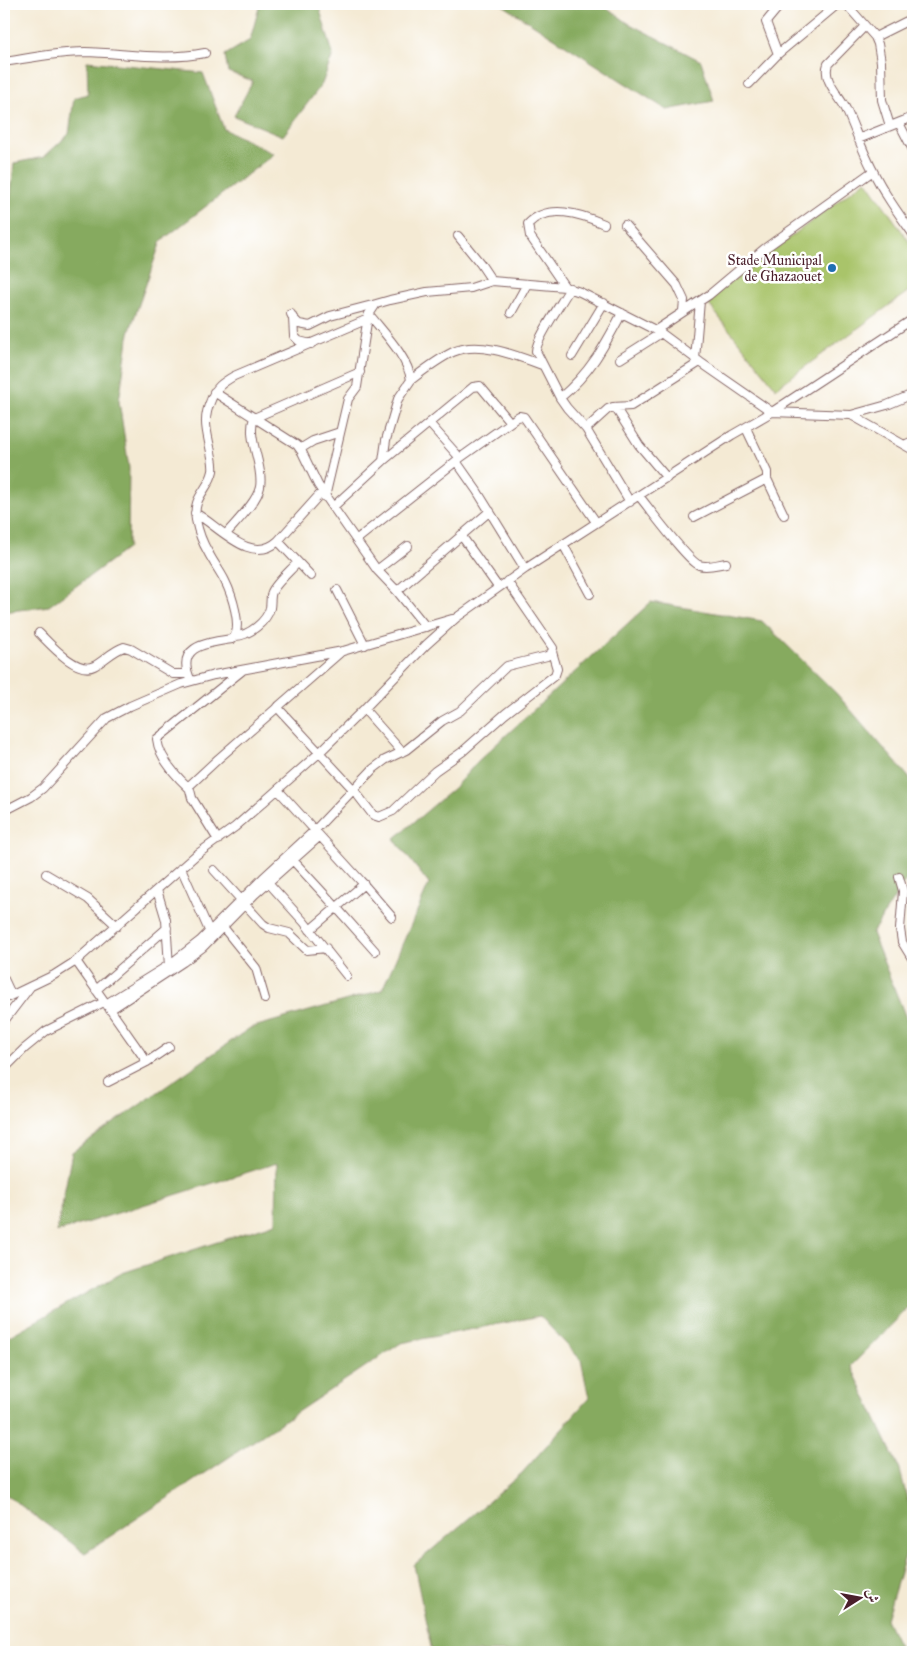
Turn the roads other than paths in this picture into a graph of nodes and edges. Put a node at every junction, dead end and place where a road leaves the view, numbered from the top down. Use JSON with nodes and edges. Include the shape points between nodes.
{"nodes":[{"id":1,"x":781,"y":4,"type":"edge"},
{"id":2,"x":838,"y":4,"type":"edge"},
{"id":3,"x":846,"y":4,"type":"edge"},
{"id":4,"x":913,"y":18,"type":"edge"},
{"id":5,"x":865,"y":26,"type":"junction"},
{"id":6,"x":874,"y":37,"type":"junction"},
{"id":7,"x":205,"y":53,"type":"dead end"},
{"id":8,"x":778,"y":54,"type":"junction"},
{"id":9,"x":4,"y":62,"type":"edge"},
{"id":10,"x":748,"y":84,"type":"dead end"},
{"id":11,"x":913,"y":117,"type":"edge"},
{"id":12,"x":899,"y":123,"type":"junction"},
{"id":13,"x":890,"y":126,"type":"junction"},
{"id":14,"x":858,"y":139,"type":"junction"},
{"id":15,"x":913,"y":150,"type":"edge"},
{"id":16,"x":872,"y":171,"type":"junction"},
{"id":17,"x":604,"y":224,"type":"dead end"},
{"id":18,"x":625,"y":225,"type":"dead end"},
{"id":19,"x":913,"y":234,"type":"edge"},
{"id":20,"x":458,"y":236,"type":"dead end"},
{"id":21,"x":492,"y":281,"type":"junction"},
{"id":22,"x":527,"y":284,"type":"junction"},
{"id":23,"x":568,"y":287,"type":"junction"},
{"id":24,"x":700,"y":301,"type":"junction"},
{"id":25,"x":604,"y":303,"type":"junction"},
{"id":26,"x":376,"y":304,"type":"junction"},
{"id":27,"x":683,"y":311,"type":"junction"},
{"id":28,"x":511,"y":313,"type":"dead end"},
{"id":29,"x":622,"y":313,"type":"junction"},
{"id":30,"x":368,"y":317,"type":"junction"},
{"id":31,"x":913,"y":318,"type":"edge"},
{"id":32,"x":658,"y":332,"type":"junction"},
{"id":33,"x":311,"y":344,"type":"junction"},
{"id":34,"x":572,"y":356,"type":"dead end"},
{"id":35,"x":620,"y":359,"type":"dead end"},
{"id":36,"x":697,"y":361,"type":"junction"},
{"id":37,"x":542,"y":365,"type":"junction"},
{"id":38,"x":360,"y":372,"type":"junction"},
{"id":39,"x":411,"y":380,"type":"junction"},
{"id":40,"x":214,"y":392,"type":"junction"},
{"id":41,"x":913,"y":394,"type":"edge"},
{"id":42,"x":560,"y":398,"type":"junction"},
{"id":43,"x":615,"y":407,"type":"junction"},
{"id":44,"x":772,"y":412,"type":"junction"},
{"id":45,"x":851,"y":415,"type":"junction"},
{"id":46,"x":254,"y":418,"type":"junction"},
{"id":47,"x":510,"y":422,"type":"junction"},
{"id":48,"x":430,"y":423,"type":"junction"},
{"id":49,"x":746,"y":428,"type":"junction"},
{"id":50,"x":586,"y":429,"type":"junction"},
{"id":51,"x":340,"y":432,"type":"junction"},
{"id":52,"x":913,"y":441,"type":"edge"},
{"id":53,"x":904,"y":445,"type":"junction"},
{"id":54,"x":300,"y":449,"type":"junction"},
{"id":55,"x":913,"y":450,"type":"edge"},
{"id":56,"x":458,"y":459,"type":"junction"},
{"id":57,"x":383,"y":461,"type":"junction"},
{"id":58,"x":667,"y":478,"type":"junction"},
{"id":59,"x":767,"y":480,"type":"junction"},
{"id":60,"x":323,"y":494,"type":"junction"},
{"id":61,"x":640,"y":496,"type":"junction"},
{"id":62,"x":630,"y":502,"type":"junction"},
{"id":63,"x":333,"y":507,"type":"junction"},
{"id":64,"x":490,"y":511,"type":"junction"},
{"id":65,"x":195,"y":513,"type":"junction"},
{"id":66,"x":784,"y":515,"type":"dead end"},
{"id":67,"x":694,"y":517,"type":"dead end"},
{"id":68,"x":596,"y":522,"type":"junction"},
{"id":69,"x":226,"y":534,"type":"junction"},
{"id":70,"x":460,"y":535,"type":"junction"},
{"id":71,"x":356,"y":540,"type":"junction"},
{"id":72,"x":278,"y":541,"type":"junction"},
{"id":73,"x":563,"y":544,"type":"junction"},
{"id":74,"x":408,"y":546,"type":"dead end"},
{"id":75,"x":298,"y":562,"type":"junction"},
{"id":76,"x":726,"y":564,"type":"dead end"},
{"id":77,"x":525,"y":568,"type":"junction"},
{"id":78,"x":377,"y":570,"type":"junction"},
{"id":79,"x":311,"y":576,"type":"dead end"},
{"id":80,"x":507,"y":581,"type":"junction"},
{"id":81,"x":498,"y":587,"type":"junction"},
{"id":82,"x":337,"y":590,"type":"dead end"},
{"id":83,"x":397,"y":591,"type":"junction"},
{"id":84,"x":590,"y":594,"type":"dead end"},
{"id":85,"x":456,"y":618,"type":"junction"},
{"id":86,"x":422,"y":628,"type":"junction"},
{"id":87,"x":39,"y":633,"type":"dead end"},
{"id":88,"x":235,"y":636,"type":"junction"},
{"id":89,"x":431,"y":640,"type":"junction"},
{"id":90,"x":365,"y":645,"type":"junction"},
{"id":91,"x":342,"y":651,"type":"junction"},
{"id":92,"x":552,"y":652,"type":"junction"},
{"id":93,"x":245,"y":669,"type":"junction"},
{"id":94,"x":231,"y":672,"type":"junction"},
{"id":95,"x":189,"y":677,"type":"junction"},
{"id":96,"x":227,"y":684,"type":"junction"},
{"id":97,"x":277,"y":707,"type":"junction"},
{"id":98,"x":364,"y":709,"type":"junction"},
{"id":99,"x":402,"y":752,"type":"junction"},
{"id":100,"x":318,"y":754,"type":"junction"},
{"id":101,"x":189,"y":788,"type":"junction"},
{"id":102,"x":353,"y":789,"type":"junction"},
{"id":103,"x":278,"y":790,"type":"junction"},
{"id":104,"x":4,"y":811,"type":"edge"},
{"id":105,"x":317,"y":833,"type":"junction"},
{"id":106,"x":218,"y":840,"type":"junction"},
{"id":107,"x":290,"y":858,"type":"junction"},
{"id":108,"x":181,"y":868,"type":"junction"},
{"id":109,"x":214,"y":870,"type":"dead end"},
{"id":110,"x":46,"y":874,"type":"dead end"},
{"id":111,"x":899,"y":877,"type":"dead end"},
{"id":112,"x":265,"y":880,"type":"junction"},
{"id":113,"x":364,"y":884,"type":"junction"},
{"id":114,"x":157,"y":890,"type":"junction"},
{"id":115,"x":243,"y":902,"type":"junction"},
{"id":116,"x":336,"y":907,"type":"junction"},
{"id":117,"x":392,"y":917,"type":"dead end"},
{"id":118,"x":117,"y":926,"type":"junction"},
{"id":119,"x":223,"y":927,"type":"junction"},
{"id":120,"x":167,"y":928,"type":"junction"},
{"id":121,"x":310,"y":930,"type":"junction"},
{"id":122,"x":211,"y":935,"type":"junction"},
{"id":123,"x":326,"y":948,"type":"junction"},
{"id":124,"x":375,"y":951,"type":"dead end"},
{"id":125,"x":913,"y":960,"type":"edge"},
{"id":126,"x":76,"y":961,"type":"junction"},
{"id":127,"x":169,"y":968,"type":"junction"},
{"id":128,"x":347,"y":976,"type":"dead end"},
{"id":129,"x":4,"y":979,"type":"edge"},
{"id":130,"x":30,"y":987,"type":"junction"},
{"id":131,"x":96,"y":990,"type":"junction"},
{"id":132,"x":11,"y":994,"type":"junction"},
{"id":133,"x":4,"y":999,"type":"edge"},
{"id":134,"x":265,"y":999,"type":"dead end"},
{"id":135,"x":106,"y":1006,"type":"junction"},
{"id":136,"x":4,"y":1021,"type":"edge"},
{"id":137,"x":169,"y":1046,"type":"dead end"},
{"id":138,"x":147,"y":1062,"type":"junction"},
{"id":139,"x":4,"y":1069,"type":"edge"},
{"id":140,"x":108,"y":1082,"type":"dead end"}],
"edges":[{"from":1,"to":8,"type":"street","via":[[766,22]]},
{"from":2,"to":8,"type":"street"},
{"from":3,"to":5,"type":"street"},
{"from":4,"to":6,"type":"street"},
{"from":5,"to":6,"type":"street"},
{"from":5,"to":14,"type":"street","via":[[826,69],[827,79],[844,106]]},
{"from":6,"to":13,"type":"street","via":[[880,51],[882,100]]},
{"from":7,"to":9,"type":"street","via":[[172,57],[82,52]]},
{"from":8,"to":10,"type":"street"},
{"from":11,"to":12,"type":"street"},
{"from":12,"to":13,"type":"street"},
{"from":12,"to":15,"type":"street"},
{"from":13,"to":14,"type":"street"},
{"from":14,"to":16,"type":"street"},
{"from":16,"to":19,"type":"street"},
{"from":16,"to":24,"type":"street","via":[[764,249]]},
{"from":17,"to":23,"type":"street","via":[[589,217],[553,212],[536,216],[528,224],[530,236]]},
{"from":18,"to":27,"type":"street","via":[[677,286],[684,300]]},
{"from":20,"to":21,"type":"street"},
{"from":21,"to":22,"type":"street"},
{"from":21,"to":26,"type":"street","via":[[471,288],[407,296]]},
{"from":22,"to":23,"type":"street"},
{"from":22,"to":28,"type":"street"},
{"from":23,"to":25,"type":"street"},
{"from":23,"to":37,"type":"street","via":[[536,346]]},
{"from":24,"to":27,"type":"street"},
{"from":24,"to":36,"type":"street"},
{"from":25,"to":29,"type":"street"},
{"from":25,"to":34,"type":"street"},
{"from":26,"to":30,"type":"street"},
{"from":26,"to":33,"type":"street","via":[[330,316],[310,326],[303,326],[292,316],[294,336]]},
{"from":27,"to":32,"type":"street"},
{"from":29,"to":32,"type":"street"},
{"from":29,"to":42,"type":"street","via":[[600,354]]},
{"from":30,"to":33,"type":"street"},
{"from":30,"to":38,"type":"street"},
{"from":30,"to":39,"type":"street","via":[[407,365]]},
{"from":31,"to":44,"type":"street"},
{"from":32,"to":35,"type":"street"},
{"from":32,"to":36,"type":"street"},
{"from":33,"to":40,"type":"street","via":[[234,376],[222,382]]},
{"from":36,"to":43,"type":"street","via":[[631,406]]},
{"from":36,"to":44,"type":"street"},
{"from":37,"to":39,"type":"street","via":[[494,350],[468,348],[454,351]]},
{"from":37,"to":42,"type":"street"},
{"from":38,"to":46,"type":"street"},
{"from":38,"to":51,"type":"street","via":[[357,387],[348,399]]},
{"from":39,"to":57,"type":"street","via":[[398,399]]},
{"from":40,"to":46,"type":"street"},
{"from":40,"to":65,"type":"street","via":[[204,420],[213,470],[198,497]]},
{"from":41,"to":45,"type":"street"},
{"from":42,"to":50,"type":"street"},
{"from":43,"to":50,"type":"street","via":[[608,409]]},
{"from":43,"to":58,"type":"street","via":[[639,445]]},
{"from":44,"to":45,"type":"street"},
{"from":44,"to":49,"type":"street"},
{"from":45,"to":53,"type":"street"},
{"from":46,"to":54,"type":"street"},
{"from":46,"to":69,"type":"street","via":[[251,425],[260,487],[256,498]]},
{"from":47,"to":48,"type":"street","via":[[480,386],[473,387]]},
{"from":47,"to":56,"type":"street"},
{"from":47,"to":68,"type":"street","via":[[519,416],[524,417]]},
{"from":48,"to":56,"type":"street"},
{"from":48,"to":57,"type":"street"},
{"from":49,"to":58,"type":"street"},
{"from":49,"to":59,"type":"street","via":[[767,472]]},
{"from":50,"to":62,"type":"street"},
{"from":51,"to":54,"type":"street","via":[[312,441]]},
{"from":51,"to":60,"type":"street"},
{"from":52,"to":53,"type":"street"},
{"from":53,"to":55,"type":"street"},
{"from":54,"to":60,"type":"street"},
{"from":56,"to":64,"type":"street"},
{"from":56,"to":71,"type":"street"},
{"from":57,"to":63,"type":"street"},
{"from":58,"to":61,"type":"street"},
{"from":59,"to":66,"type":"street"},
{"from":59,"to":67,"type":"street"},
{"from":60,"to":63,"type":"street"},
{"from":60,"to":72,"type":"street"},
{"from":61,"to":62,"type":"street"},
{"from":61,"to":76,"type":"street","via":[[696,564]]},
{"from":62,"to":68,"type":"street"},
{"from":63,"to":71,"type":"street"},
{"from":64,"to":70,"type":"street"},
{"from":64,"to":77,"type":"street"},
{"from":65,"to":69,"type":"street"},
{"from":65,"to":88,"type":"street","via":[[204,544],[231,596],[237,623]]},
{"from":68,"to":73,"type":"street"},
{"from":69,"to":72,"type":"street","via":[[255,550],[265,549]]},
{"from":70,"to":81,"type":"street"},
{"from":70,"to":83,"type":"street"},
{"from":71,"to":78,"type":"street"},
{"from":72,"to":75,"type":"street"},
{"from":73,"to":77,"type":"street"},
{"from":73,"to":84,"type":"street"},
{"from":74,"to":78,"type":"street"},
{"from":75,"to":79,"type":"street"},
{"from":75,"to":88,"type":"street","via":[[272,592],[264,620]]},
{"from":77,"to":80,"type":"street"},
{"from":78,"to":83,"type":"street"},
{"from":80,"to":81,"type":"street"},
{"from":80,"to":92,"type":"street","via":[[553,648]]},
{"from":81,"to":85,"type":"street"},
{"from":82,"to":90,"type":"street"},
{"from":83,"to":86,"type":"street"},
{"from":85,"to":86,"type":"street"},
{"from":85,"to":89,"type":"street"},
{"from":86,"to":89,"type":"street"},
{"from":86,"to":90,"type":"street"},
{"from":87,"to":95,"type":"street","via":[[77,666],[94,666],[124,647],[173,674]]},
{"from":88,"to":95,"type":"street","via":[[195,648],[186,662]]},
{"from":89,"to":98,"type":"street"},
{"from":90,"to":91,"type":"street"},
{"from":91,"to":93,"type":"street"},
{"from":91,"to":97,"type":"street"},
{"from":92,"to":99,"type":"street","via":[[548,656],[507,666],[460,710]]},
{"from":92,"to":102,"type":"street","via":[[557,669],[555,675],[435,771],[393,811],[379,817],[372,815]]},
{"from":93,"to":94,"type":"street"},
{"from":93,"to":96,"type":"street"},
{"from":94,"to":95,"type":"street"},
{"from":94,"to":96,"type":"street"},
{"from":95,"to":104,"type":"street","via":[[107,718],[43,788]]},
{"from":96,"to":101,"type":"street","via":[[157,739],[163,756]]},
{"from":97,"to":100,"type":"street"},
{"from":97,"to":101,"type":"street"},
{"from":98,"to":99,"type":"street"},
{"from":98,"to":100,"type":"street"},
{"from":99,"to":102,"type":"street","via":[[373,769]]},
{"from":100,"to":102,"type":"street"},
{"from":100,"to":103,"type":"street"},
{"from":101,"to":106,"type":"street"},
{"from":102,"to":105,"type":"street"},
{"from":103,"to":105,"type":"street"},
{"from":103,"to":106,"type":"street"},
{"from":105,"to":107,"type":"street"},
{"from":105,"to":113,"type":"street"},
{"from":106,"to":108,"type":"street"},
{"from":107,"to":112,"type":"street"},
{"from":107,"to":116,"type":"street"},
{"from":108,"to":114,"type":"street"},
{"from":108,"to":122,"type":"street"},
{"from":109,"to":115,"type":"street"},
{"from":110,"to":118,"type":"street","via":[[88,899]]},
{"from":111,"to":125,"type":"street","via":[[903,892],[902,942]]},
{"from":112,"to":115,"type":"street"},
{"from":112,"to":121,"type":"street"},
{"from":113,"to":116,"type":"street"},
{"from":113,"to":117,"type":"street"},
{"from":114,"to":118,"type":"street"},
{"from":114,"to":120,"type":"street"},
{"from":115,"to":119,"type":"street"},
{"from":115,"to":122,"type":"street"},
{"from":115,"to":123,"type":"street","via":[[265,926],[289,933],[305,950]]},
{"from":116,"to":121,"type":"street"},
{"from":116,"to":124,"type":"street"},
{"from":118,"to":126,"type":"street"},
{"from":119,"to":122,"type":"street"},
{"from":119,"to":134,"type":"street","via":[[256,968]]},
{"from":120,"to":127,"type":"street"},
{"from":120,"to":131,"type":"street"},
{"from":121,"to":123,"type":"street"},
{"from":122,"to":127,"type":"street"},
{"from":123,"to":128,"type":"street"},
{"from":126,"to":130,"type":"street"},
{"from":126,"to":131,"type":"street"},
{"from":127,"to":135,"type":"street"},
{"from":129,"to":132,"type":"street"},
{"from":130,"to":132,"type":"street"},
{"from":130,"to":136,"type":"street"},
{"from":131,"to":135,"type":"street"},
{"from":132,"to":133,"type":"street"},
{"from":135,"to":138,"type":"street"},
{"from":135,"to":139,"type":"street","via":[[46,1031]]},
{"from":137,"to":138,"type":"street"},
{"from":138,"to":140,"type":"street"}]}
